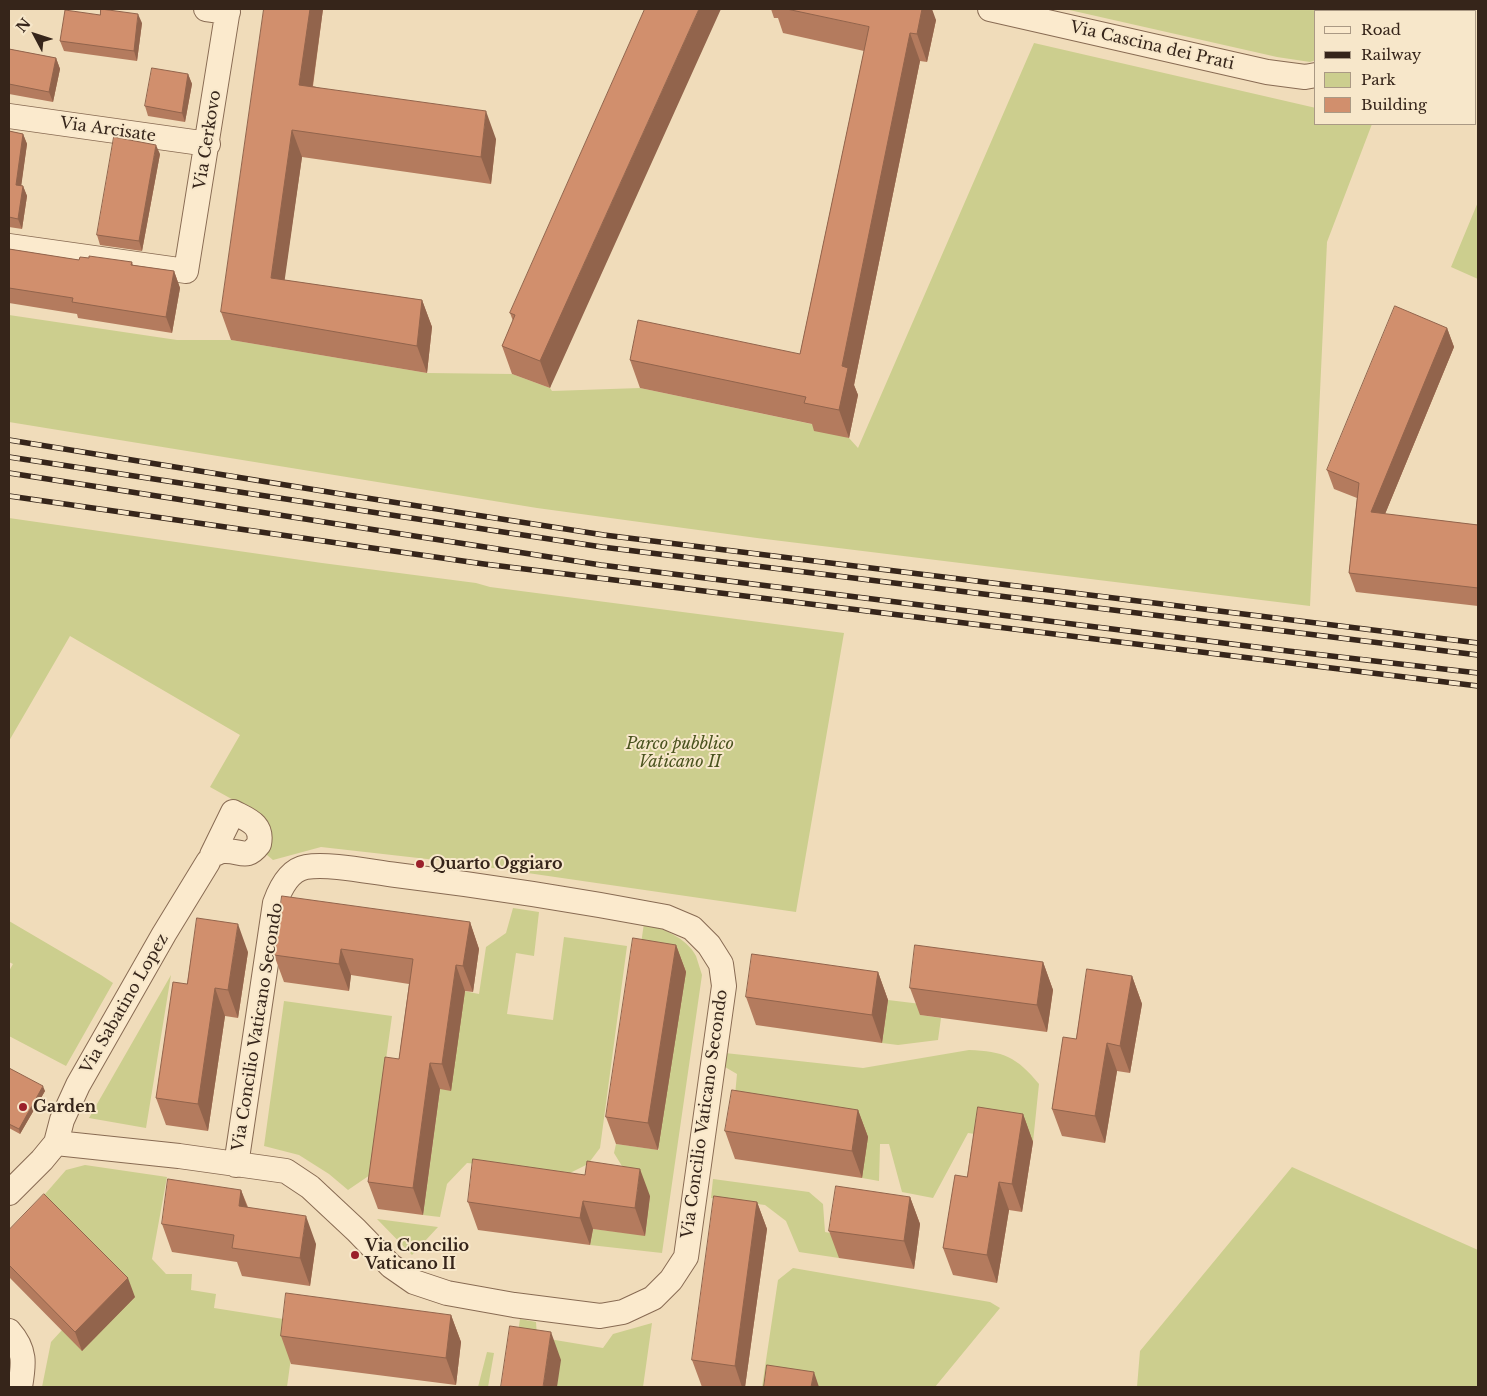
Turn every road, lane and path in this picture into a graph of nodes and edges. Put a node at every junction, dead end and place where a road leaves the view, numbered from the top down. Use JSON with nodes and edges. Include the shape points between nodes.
{"nodes":[{"id":1,"x":990,"y":9,"type":"edge"},
{"id":2,"x":221,"y":10,"type":"edge"},
{"id":3,"x":1314,"y":76,"type":"edge"},
{"id":4,"x":9,"y":116,"type":"edge"},
{"id":5,"x":208,"y":144,"type":"junction"},
{"id":6,"x":9,"y":246,"type":"edge"},
{"id":7,"x":210,"y":859,"type":"dead end"},
{"id":8,"x":56,"y":1142,"type":"junction"},
{"id":9,"x":236,"y":1165,"type":"junction"},
{"id":10,"x":9,"y":1193,"type":"edge"},
{"id":11,"x":9,"y":1331,"type":"edge"},
{"id":12,"x":20,"y":1387,"type":"edge"}],
"edges":[{"from":1,"to":3,"type":"street","name":"Via Cascina dei Prati","via":[[1267,72],[1305,78]]},
{"from":2,"to":5,"type":"street","name":"Via Cerkovo"},
{"from":4,"to":5,"type":"street","name":"Via Arcisate"},
{"from":5,"to":6,"type":"street","name":"Via Cerkovo","via":[[186,271]]},
{"from":7,"to":8,"type":"street","name":"Via Sabatino Lopez","via":[[78,1085]]},
{"from":8,"to":9,"type":"street","name":"Via Concilio Vaticano Secondo"},
{"from":8,"to":10,"type":"street","name":"Via Sabatino Lopez"},
{"from":9,"to":9,"type":"street","name":"Via Concilio Vaticano Secondo","via":[[286,1171],[310,1187],[391,1266],[414,1282],[447,1293],[531,1308],[600,1316],[623,1312],[653,1298],[671,1280],[686,1257],[724,986],[721,964],[709,945],[692,928],[666,917],[443,880],[325,866],[304,867],[289,877],[275,903]]},
{"from":11,"to":12,"type":"street","via":[[16,1338],[24,1358]]}]}
